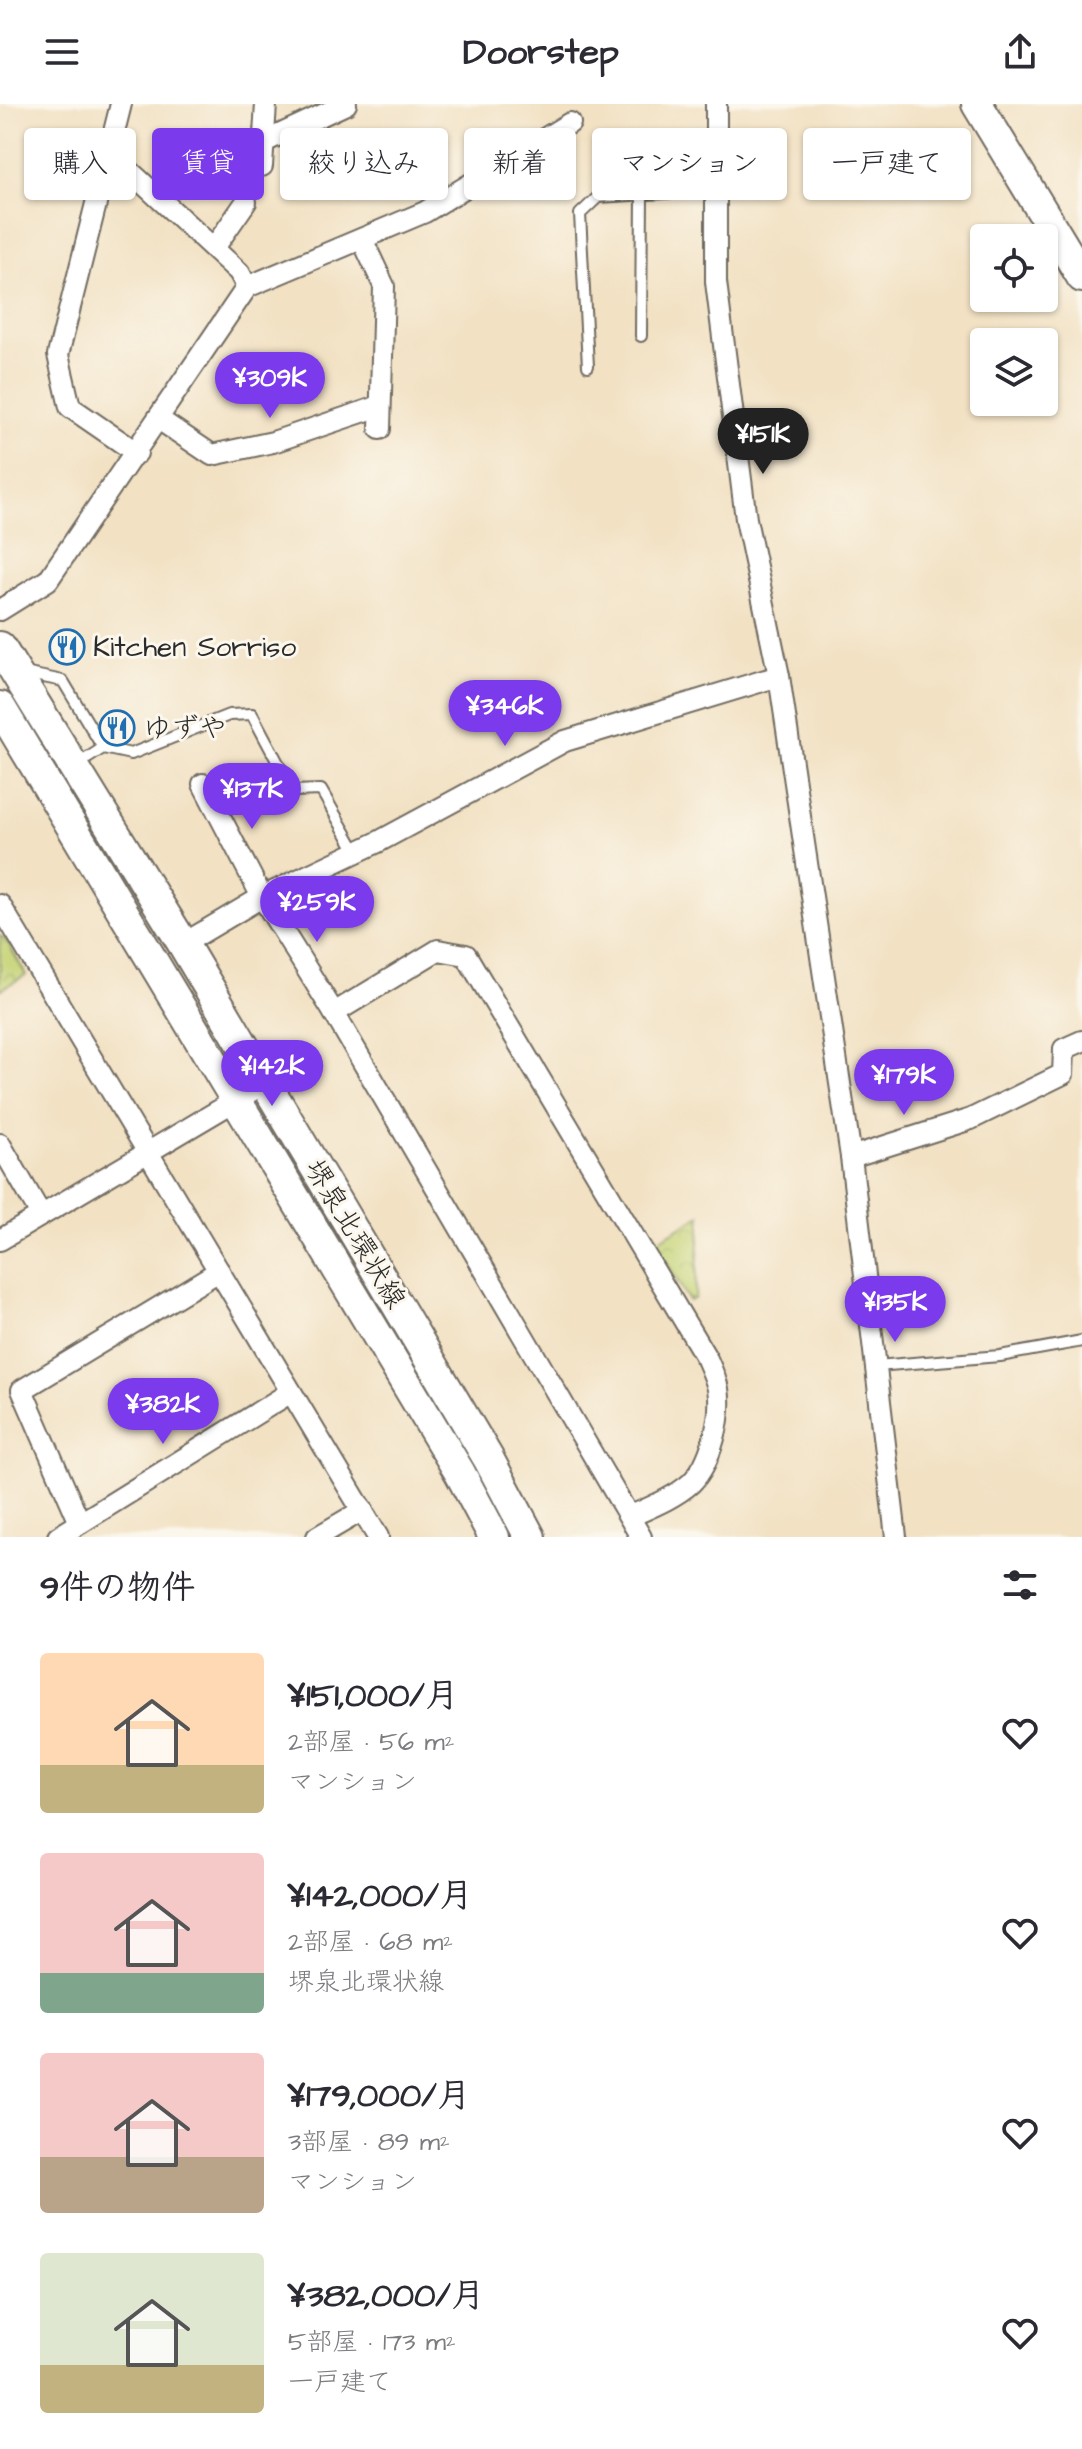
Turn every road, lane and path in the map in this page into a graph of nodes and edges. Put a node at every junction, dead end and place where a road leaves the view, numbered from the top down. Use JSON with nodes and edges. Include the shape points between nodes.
{"nodes":[{"id":1,"x":121,"y":104,"type":"edge"},
{"id":2,"x":266,"y":104,"type":"edge"},
{"id":3,"x":346,"y":104,"type":"edge"},
{"id":4,"x":716,"y":104,"type":"edge"},
{"id":5,"x":977,"y":104,"type":"edge"},
{"id":6,"x":570,"y":123,"type":"dead end"},
{"id":7,"x":115,"y":128,"type":"edge"},
{"id":8,"x":562,"y":128,"type":"edge"},
{"id":9,"x":716,"y":128,"type":"edge"},
{"id":10,"x":264,"y":142,"type":"joint"},
{"id":11,"x":136,"y":177,"type":"edge"},
{"id":12,"x":464,"y":188,"type":"edge"},
{"id":13,"x":97,"y":200,"type":"edge"},
{"id":14,"x":595,"y":200,"type":"edge"},
{"id":15,"x":642,"y":200,"type":"edge"},
{"id":16,"x":716,"y":200,"type":"edge"},
{"id":17,"x":246,"y":202,"type":"dead end"},
{"id":18,"x":362,"y":239,"type":"junction"},
{"id":19,"x":214,"y":248,"type":"junction"},
{"id":20,"x":1082,"y":277,"type":"edge"},
{"id":21,"x":247,"y":287,"type":"junction"},
{"id":22,"x":641,"y":336,"type":"dead end"},
{"id":23,"x":588,"y":366,"type":"dead end"},
{"id":24,"x":380,"y":406,"type":"junction"},
{"id":25,"x":160,"y":420,"type":"junction"},
{"id":26,"x":380,"y":429,"type":"dead end"},
{"id":27,"x":137,"y":453,"type":"junction"},
{"id":28,"x":0,"y":610,"type":"edge"},
{"id":29,"x":7,"y":659,"type":"edge"},
{"id":30,"x":779,"y":676,"type":"junction"},
{"id":31,"x":0,"y":707,"type":"edge"},
{"id":32,"x":103,"y":748,"type":"junction"},
{"id":33,"x":72,"y":768,"type":"junction"},
{"id":34,"x":203,"y":784,"type":"dead end"},
{"id":35,"x":356,"y":851,"type":"junction"},
{"id":36,"x":262,"y":897,"type":"junction"},
{"id":37,"x":0,"y":907,"type":"edge"},
{"id":38,"x":183,"y":944,"type":"junction"},
{"id":39,"x":334,"y":1013,"type":"junction"},
{"id":40,"x":1082,"y":1041,"type":"edge"},
{"id":41,"x":265,"y":1083,"type":"junction"},
{"id":42,"x":235,"y":1100,"type":"junction"},
{"id":43,"x":0,"y":1144,"type":"edge"},
{"id":44,"x":146,"y":1151,"type":"junction"},
{"id":45,"x":851,"y":1157,"type":"junction"},
{"id":46,"x":41,"y":1215,"type":"junction"},
{"id":47,"x":0,"y":1240,"type":"edge"},
{"id":48,"x":219,"y":1271,"type":"junction"},
{"id":49,"x":1082,"y":1341,"type":"edge"},
{"id":50,"x":876,"y":1366,"type":"junction"},
{"id":51,"x":291,"y":1392,"type":"junction"},
{"id":52,"x":363,"y":1510,"type":"junction"},
{"id":53,"x":631,"y":1516,"type":"junction"},
{"id":54,"x":80,"y":1523,"type":"junction"},
{"id":55,"x":58,"y":1537,"type":"edge"},
{"id":56,"x":317,"y":1537,"type":"edge"},
{"id":57,"x":378,"y":1537,"type":"edge"},
{"id":58,"x":494,"y":1537,"type":"edge"},
{"id":59,"x":530,"y":1537,"type":"edge"},
{"id":60,"x":641,"y":1537,"type":"edge"},
{"id":61,"x":896,"y":1537,"type":"edge"}],
"edges":[{"from":1,"to":7,"type":"street"},
{"from":2,"to":10,"type":"street"},
{"from":3,"to":10,"type":"street"},
{"from":4,"to":9,"type":"street"},
{"from":5,"to":20,"type":"main road"},
{"from":6,"to":8,"type":"street"},
{"from":11,"to":19,"type":"street"},
{"from":12,"to":18,"type":"street","via":[[425,212]]},
{"from":13,"to":27,"type":"street","via":[[58,355],[70,407]]},
{"from":14,"to":23,"type":"lane","via":[[580,214]]},
{"from":15,"to":22,"type":"lane"},
{"from":16,"to":30,"type":"street","via":[[716,282],[746,519]]},
{"from":17,"to":19,"type":"street"},
{"from":18,"to":21,"type":"street"},
{"from":18,"to":24,"type":"street","via":[[384,286]]},
{"from":19,"to":21,"type":"street"},
{"from":21,"to":25,"type":"street"},
{"from":24,"to":25,"type":"street","via":[[273,442],[212,455]]},
{"from":24,"to":26,"type":"street"},
{"from":25,"to":27,"type":"street"},
{"from":27,"to":28,"type":"street","via":[[48,580]]},
{"from":29,"to":32,"type":"lane","via":[[63,681]]},
{"from":29,"to":33,"type":"main road","name":"堺泉北環状線"},
{"from":30,"to":35,"type":"street","via":[[565,741]]},
{"from":30,"to":45,"type":"street"},
{"from":31,"to":42,"type":"main road","name":"堺泉北環状線"},
{"from":32,"to":33,"type":"lane"},
{"from":32,"to":35,"type":"lane","via":[[131,754],[229,715],[252,714],[293,791],[321,790]]},
{"from":33,"to":38,"type":"main road","name":"堺泉北環状線"},
{"from":34,"to":36,"type":"street"},
{"from":35,"to":36,"type":"street"},
{"from":36,"to":38,"type":"street"},
{"from":36,"to":39,"type":"street"},
{"from":37,"to":44,"type":"street"},
{"from":38,"to":41,"type":"main road","name":"堺泉北環状線"},
{"from":39,"to":53,"type":"street"},
{"from":39,"to":53,"type":"street","via":[[438,950],[466,955],[707,1359],[718,1389],[717,1422],[707,1459],[692,1482]]},
{"from":40,"to":45,"type":"street","via":[[1064,1049],[1063,1074],[971,1119]]},
{"from":41,"to":42,"type":"street"},
{"from":41,"to":59,"type":"main road","name":"堺泉北環状線"},
{"from":42,"to":44,"type":"street"},
{"from":42,"to":58,"type":"main road","name":"堺泉北環状線"},
{"from":43,"to":46,"type":"street"},
{"from":44,"to":46,"type":"street"},
{"from":44,"to":48,"type":"street"},
{"from":45,"to":50,"type":"street"},
{"from":46,"to":47,"type":"street"},
{"from":48,"to":51,"type":"street"},
{"from":48,"to":54,"type":"street","via":[[22,1390]]},
{"from":49,"to":50,"type":"lane","via":[[1000,1356]]},
{"from":50,"to":61,"type":"street"},
{"from":51,"to":52,"type":"street"},
{"from":51,"to":54,"type":"street"},
{"from":52,"to":56,"type":"street"},
{"from":52,"to":57,"type":"street"},
{"from":53,"to":60,"type":"street"},
{"from":54,"to":55,"type":"street"}]}
